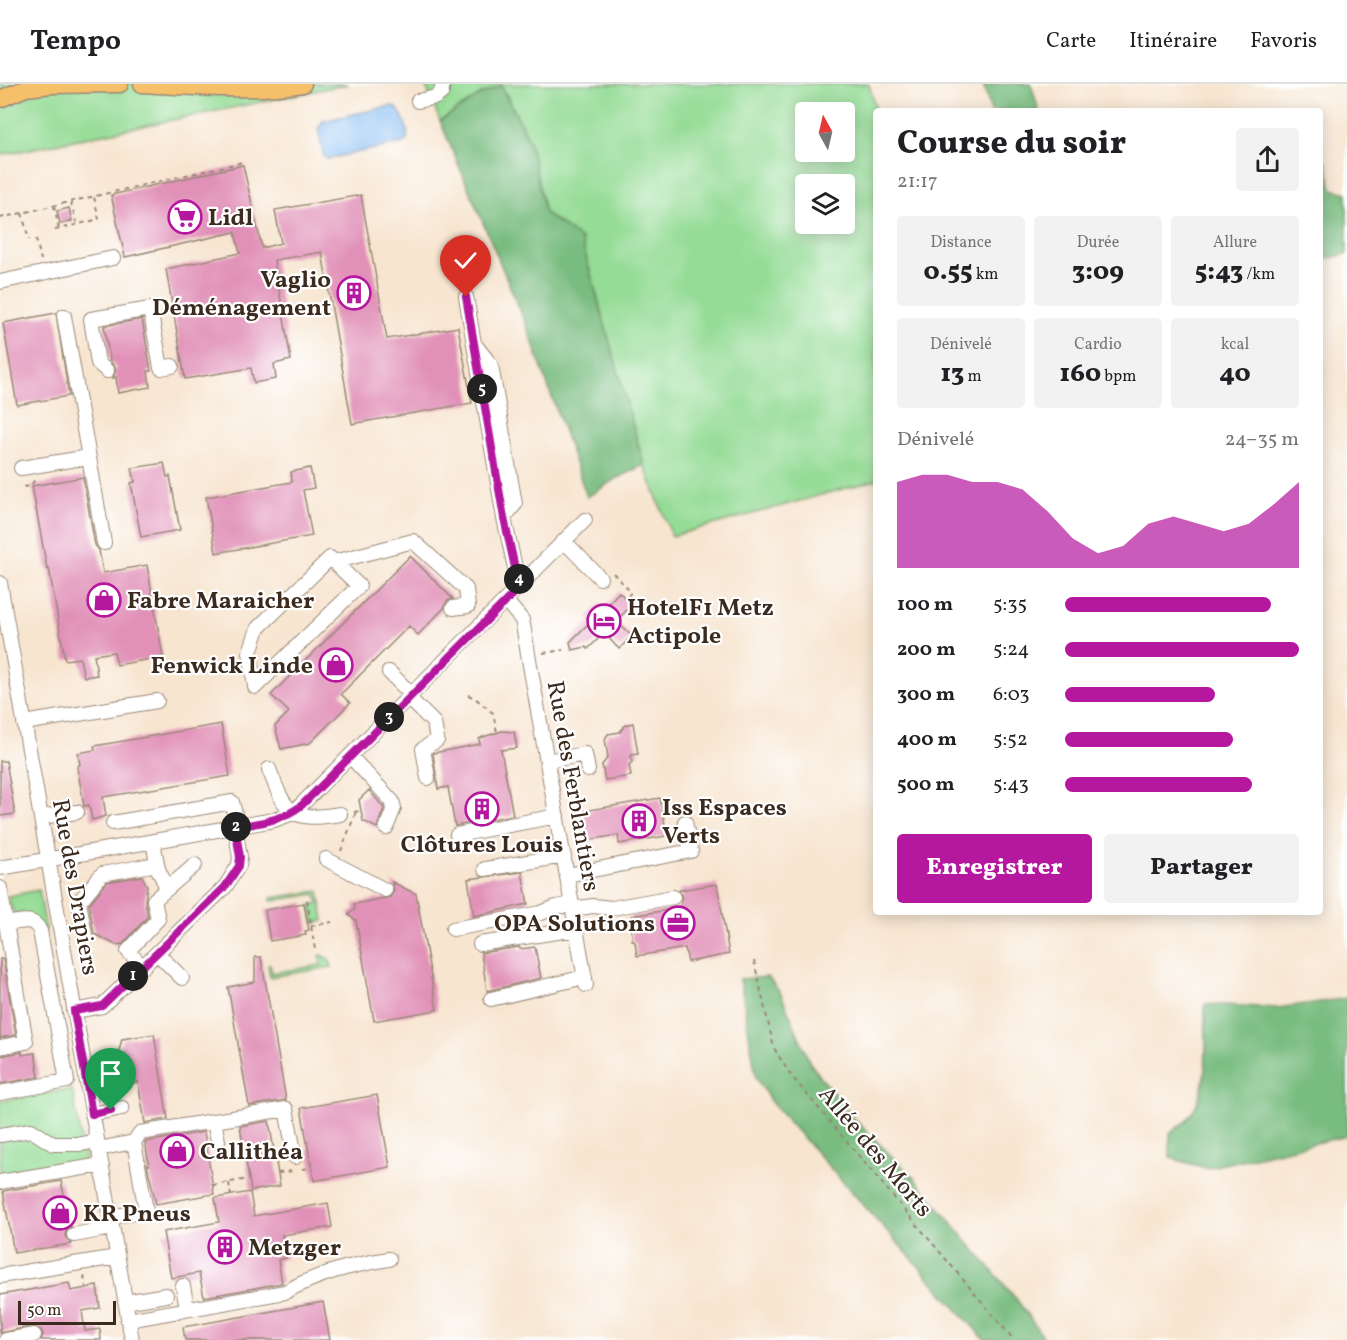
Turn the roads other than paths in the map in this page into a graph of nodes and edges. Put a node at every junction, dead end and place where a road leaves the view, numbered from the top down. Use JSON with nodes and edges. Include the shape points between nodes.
{"nodes":[{"id":1,"x":120,"y":84,"type":"edge"},
{"id":2,"x":142,"y":84,"type":"edge"},
{"id":3,"x":303,"y":84,"type":"edge"},
{"id":4,"x":442,"y":84,"type":"edge"},
{"id":5,"x":0,"y":99,"type":"edge"},
{"id":6,"x":418,"y":100,"type":"dead end"},
{"id":7,"x":113,"y":258,"type":"dead end"},
{"id":8,"x":0,"y":282,"type":"edge"},
{"id":9,"x":466,"y":297,"type":"dead end"},
{"id":10,"x":64,"y":316,"type":"dead end"},
{"id":11,"x":172,"y":366,"type":"dead end"},
{"id":12,"x":107,"y":371,"type":"dead end"},
{"id":13,"x":89,"y":457,"type":"junction"},
{"id":14,"x":21,"y":468,"type":"dead end"},
{"id":15,"x":585,"y":520,"type":"dead end"},
{"id":16,"x":565,"y":542,"type":"junction"},
{"id":17,"x":104,"y":543,"type":"dead end"},
{"id":18,"x":334,"y":562,"type":"junction"},
{"id":19,"x":604,"y":573,"type":"road end"},
{"id":20,"x":0,"y":583,"type":"edge"},
{"id":21,"x":523,"y":584,"type":"junction"},
{"id":22,"x":506,"y":601,"type":"junction"},
{"id":23,"x":453,"y":609,"type":"dead end"},
{"id":24,"x":4,"y":629,"type":"edge"},
{"id":25,"x":15,"y":669,"type":"junction"},
{"id":26,"x":0,"y":672,"type":"edge"},
{"id":27,"x":389,"y":672,"type":"dead end"},
{"id":28,"x":410,"y":696,"type":"junction"},
{"id":29,"x":157,"y":701,"type":"dead end"},
{"id":30,"x":24,"y":723,"type":"junction"},
{"id":31,"x":350,"y":756,"type":"junction"},
{"id":32,"x":547,"y":761,"type":"junction"},
{"id":33,"x":269,"y":769,"type":"dead end"},
{"id":34,"x":588,"y":770,"type":"dead end"},
{"id":35,"x":428,"y":778,"type":"dead end"},
{"id":36,"x":77,"y":812,"type":"dead end"},
{"id":37,"x":293,"y":813,"type":"junction"},
{"id":38,"x":340,"y":814,"type":"dead end"},
{"id":39,"x":557,"y":816,"type":"junction"},
{"id":40,"x":41,"y":817,"type":"junction"},
{"id":41,"x":128,"y":820,"type":"junction"},
{"id":42,"x":685,"y":822,"type":"dead end"},
{"id":43,"x":113,"y":823,"type":"dead end"},
{"id":44,"x":236,"y":827,"type":"junction"},
{"id":45,"x":386,"y":828,"type":"dead end"},
{"id":46,"x":457,"y":835,"type":"dead end"},
{"id":47,"x":153,"y":841,"type":"junction"},
{"id":48,"x":132,"y":845,"type":"junction"},
{"id":49,"x":564,"y":856,"type":"junction"},
{"id":50,"x":48,"y":859,"type":"junction"},
{"id":51,"x":330,"y":862,"type":"road end"},
{"id":52,"x":157,"y":864,"type":"junction"},
{"id":53,"x":195,"y":865,"type":"dead end"},
{"id":54,"x":0,"y":868,"type":"edge"},
{"id":55,"x":485,"y":869,"type":"dead end"},
{"id":56,"x":567,"y":874,"type":"junction"},
{"id":57,"x":0,"y":888,"type":"edge"},
{"id":58,"x":167,"y":888,"type":"junction"},
{"id":59,"x":385,"y":890,"type":"dead end"},
{"id":60,"x":673,"y":897,"type":"dead end"},
{"id":61,"x":573,"y":907,"type":"junction"},
{"id":62,"x":6,"y":924,"type":"junction"},
{"id":63,"x":453,"y":929,"type":"dead end"},
{"id":64,"x":577,"y":929,"type":"junction"},
{"id":65,"x":84,"y":935,"type":"dead end"},
{"id":66,"x":480,"y":944,"type":"dead end"},
{"id":67,"x":5,"y":948,"type":"edge"},
{"id":68,"x":157,"y":953,"type":"junction"},
{"id":69,"x":143,"y":967,"type":"junction"},
{"id":70,"x":182,"y":978,"type":"dead end"},
{"id":71,"x":491,"y":999,"type":"dead end"},
{"id":72,"x":74,"y":1011,"type":"junction"},
{"id":73,"x":0,"y":1047,"type":"edge"},
{"id":74,"x":0,"y":1093,"type":"edge"},
{"id":75,"x":122,"y":1108,"type":"dead end"},
{"id":76,"x":92,"y":1114,"type":"junction"},
{"id":77,"x":214,"y":1121,"type":"junction"},
{"id":78,"x":0,"y":1135,"type":"edge"},
{"id":79,"x":218,"y":1141,"type":"dead end"},
{"id":80,"x":134,"y":1142,"type":"junction"},
{"id":81,"x":97,"y":1145,"type":"junction"},
{"id":82,"x":295,"y":1157,"type":"dead end"},
{"id":83,"x":101,"y":1165,"type":"junction"},
{"id":84,"x":0,"y":1182,"type":"edge"},
{"id":85,"x":111,"y":1223,"type":"junction"},
{"id":86,"x":74,"y":1234,"type":"dead end"},
{"id":87,"x":117,"y":1257,"type":"junction"},
{"id":88,"x":389,"y":1259,"type":"dead end"},
{"id":89,"x":0,"y":1276,"type":"edge"},
{"id":90,"x":183,"y":1286,"type":"dead end"},
{"id":91,"x":166,"y":1295,"type":"dead end"},
{"id":92,"x":125,"y":1302,"type":"junction"},
{"id":93,"x":187,"y":1309,"type":"junction"},
{"id":94,"x":128,"y":1320,"type":"junction"},
{"id":95,"x":34,"y":1335,"type":"dead end"},
{"id":96,"x":6,"y":1340,"type":"edge"},
{"id":97,"x":132,"y":1340,"type":"edge"}],
"edges":[{"from":1,"to":5,"type":"main road","via":[[26,88]]},
{"from":2,"to":3,"type":"main road","via":[[232,89]]},
{"from":4,"to":6,"type":"street","via":[[442,92],[436,97]]},
{"from":7,"to":8,"type":"street"},
{"from":9,"to":21,"type":"street","via":[[474,344],[491,365],[515,504],[504,518],[517,577]]},
{"from":10,"to":13,"type":"street"},
{"from":11,"to":12,"type":"street","via":[[160,368],[150,309],[91,319],[98,363]]},
{"from":13,"to":14,"type":"street"},
{"from":13,"to":17,"type":"street"},
{"from":15,"to":16,"type":"street"},
{"from":16,"to":19,"type":"street"},
{"from":16,"to":21,"type":"street"},
{"from":18,"to":18,"type":"street","via":[[330,558],[258,628],[250,652],[255,687],[359,586]]},
{"from":18,"to":23,"type":"street","via":[[413,541],[466,589],[468,606]]},
{"from":20,"to":24,"type":"street","name":"Rue des Drapiers"},
{"from":21,"to":22,"type":"street"},
{"from":22,"to":28,"type":"street"},
{"from":22,"to":32,"type":"street","name":"Rue des Ferblantiers","via":[[522,620]]},
{"from":24,"to":25,"type":"street","name":"Rue des Drapiers"},
{"from":25,"to":26,"type":"street"},
{"from":25,"to":30,"type":"street","name":"Rue des Drapiers"},
{"from":27,"to":28,"type":"street"},
{"from":28,"to":31,"type":"street"},
{"from":28,"to":35,"type":"street","via":[[434,723],[437,740],[423,749]]},
{"from":29,"to":30,"type":"street"},
{"from":30,"to":40,"type":"street","name":"Rue des Drapiers"},
{"from":31,"to":37,"type":"street"},
{"from":31,"to":45,"type":"street","via":[[392,801],[394,808]]},
{"from":32,"to":34,"type":"street","via":[[585,754]]},
{"from":32,"to":39,"type":"street","name":"Rue des Ferblantiers"},
{"from":33,"to":37,"type":"street","via":[[279,795]]},
{"from":36,"to":40,"type":"street"},
{"from":37,"to":38,"type":"street","via":[[314,818]]},
{"from":37,"to":44,"type":"street"},
{"from":39,"to":46,"type":"street"},
{"from":39,"to":49,"type":"street","name":"Rue des Ferblantiers"},
{"from":40,"to":50,"type":"street","name":"Rue des Drapiers"},
{"from":41,"to":43,"type":"street"},
{"from":41,"to":44,"type":"street","via":[[232,802]]},
{"from":41,"to":48,"type":"street"},
{"from":42,"to":56,"type":"street","via":[[691,851]]},
{"from":44,"to":47,"type":"street"},
{"from":44,"to":68,"type":"street","via":[[239,866],[225,887]]},
{"from":47,"to":48,"type":"street"},
{"from":47,"to":52,"type":"street"},
{"from":48,"to":50,"type":"street"},
{"from":49,"to":55,"type":"street"},
{"from":49,"to":56,"type":"street","name":"Rue des Ferblantiers"},
{"from":50,"to":54,"type":"street"},
{"from":50,"to":72,"type":"street","name":"Rue des Drapiers"},
{"from":51,"to":59,"type":"street"},
{"from":52,"to":58,"type":"street"},
{"from":52,"to":65,"type":"street","via":[[102,874],[79,902]]},
{"from":53,"to":58,"type":"street"},
{"from":56,"to":61,"type":"street","name":"Rue des Ferblantiers"},
{"from":57,"to":62,"type":"street"},
{"from":58,"to":69,"type":"street","via":[[154,900],[158,919],[128,951]]},
{"from":60,"to":61,"type":"street","via":[[612,908]]},
{"from":61,"to":63,"type":"street","via":[[556,907]]},
{"from":61,"to":64,"type":"street","name":"Rue des Ferblantiers"},
{"from":62,"to":67,"type":"street"},
{"from":62,"to":74,"type":"street","via":[[31,921],[40,931],[67,1081]]},
{"from":64,"to":66,"type":"street"},
{"from":64,"to":71,"type":"street","name":"Rue des Ferblantiers","via":[[586,981]]},
{"from":67,"to":73,"type":"street","via":[[26,1042]]},
{"from":68,"to":69,"type":"street"},
{"from":68,"to":70,"type":"street"},
{"from":69,"to":72,"type":"street","via":[[102,1006]]},
{"from":72,"to":76,"type":"street","name":"Rue des Drapiers"},
{"from":75,"to":76,"type":"street"},
{"from":76,"to":81,"type":"street","name":"Rue des Drapiers"},
{"from":77,"to":79,"type":"street"},
{"from":77,"to":80,"type":"street","via":[[140,1133]]},
{"from":77,"to":82,"type":"street","via":[[286,1109]]},
{"from":78,"to":81,"type":"street","via":[[32,1130],[53,1144]]},
{"from":80,"to":81,"type":"street"},
{"from":80,"to":85,"type":"street","via":[[146,1211]]},
{"from":81,"to":83,"type":"street","name":"Rue des Drapiers"},
{"from":83,"to":84,"type":"street"},
{"from":83,"to":85,"type":"street","name":"Rue des Drapiers"},
{"from":85,"to":86,"type":"street"},
{"from":85,"to":87,"type":"street","name":"Rue des Drapiers"},
{"from":87,"to":89,"type":"street"},
{"from":87,"to":92,"type":"street","name":"Rue des Drapiers"},
{"from":88,"to":93,"type":"street","via":[[308,1279],[285,1292]]},
{"from":90,"to":93,"type":"street"},
{"from":91,"to":92,"type":"street"},
{"from":92,"to":94,"type":"street","name":"Rue des Drapiers"},
{"from":93,"to":94,"type":"street"},
{"from":94,"to":97,"type":"street","name":"Rue des Drapiers"},
{"from":95,"to":96,"type":"street"}]}
